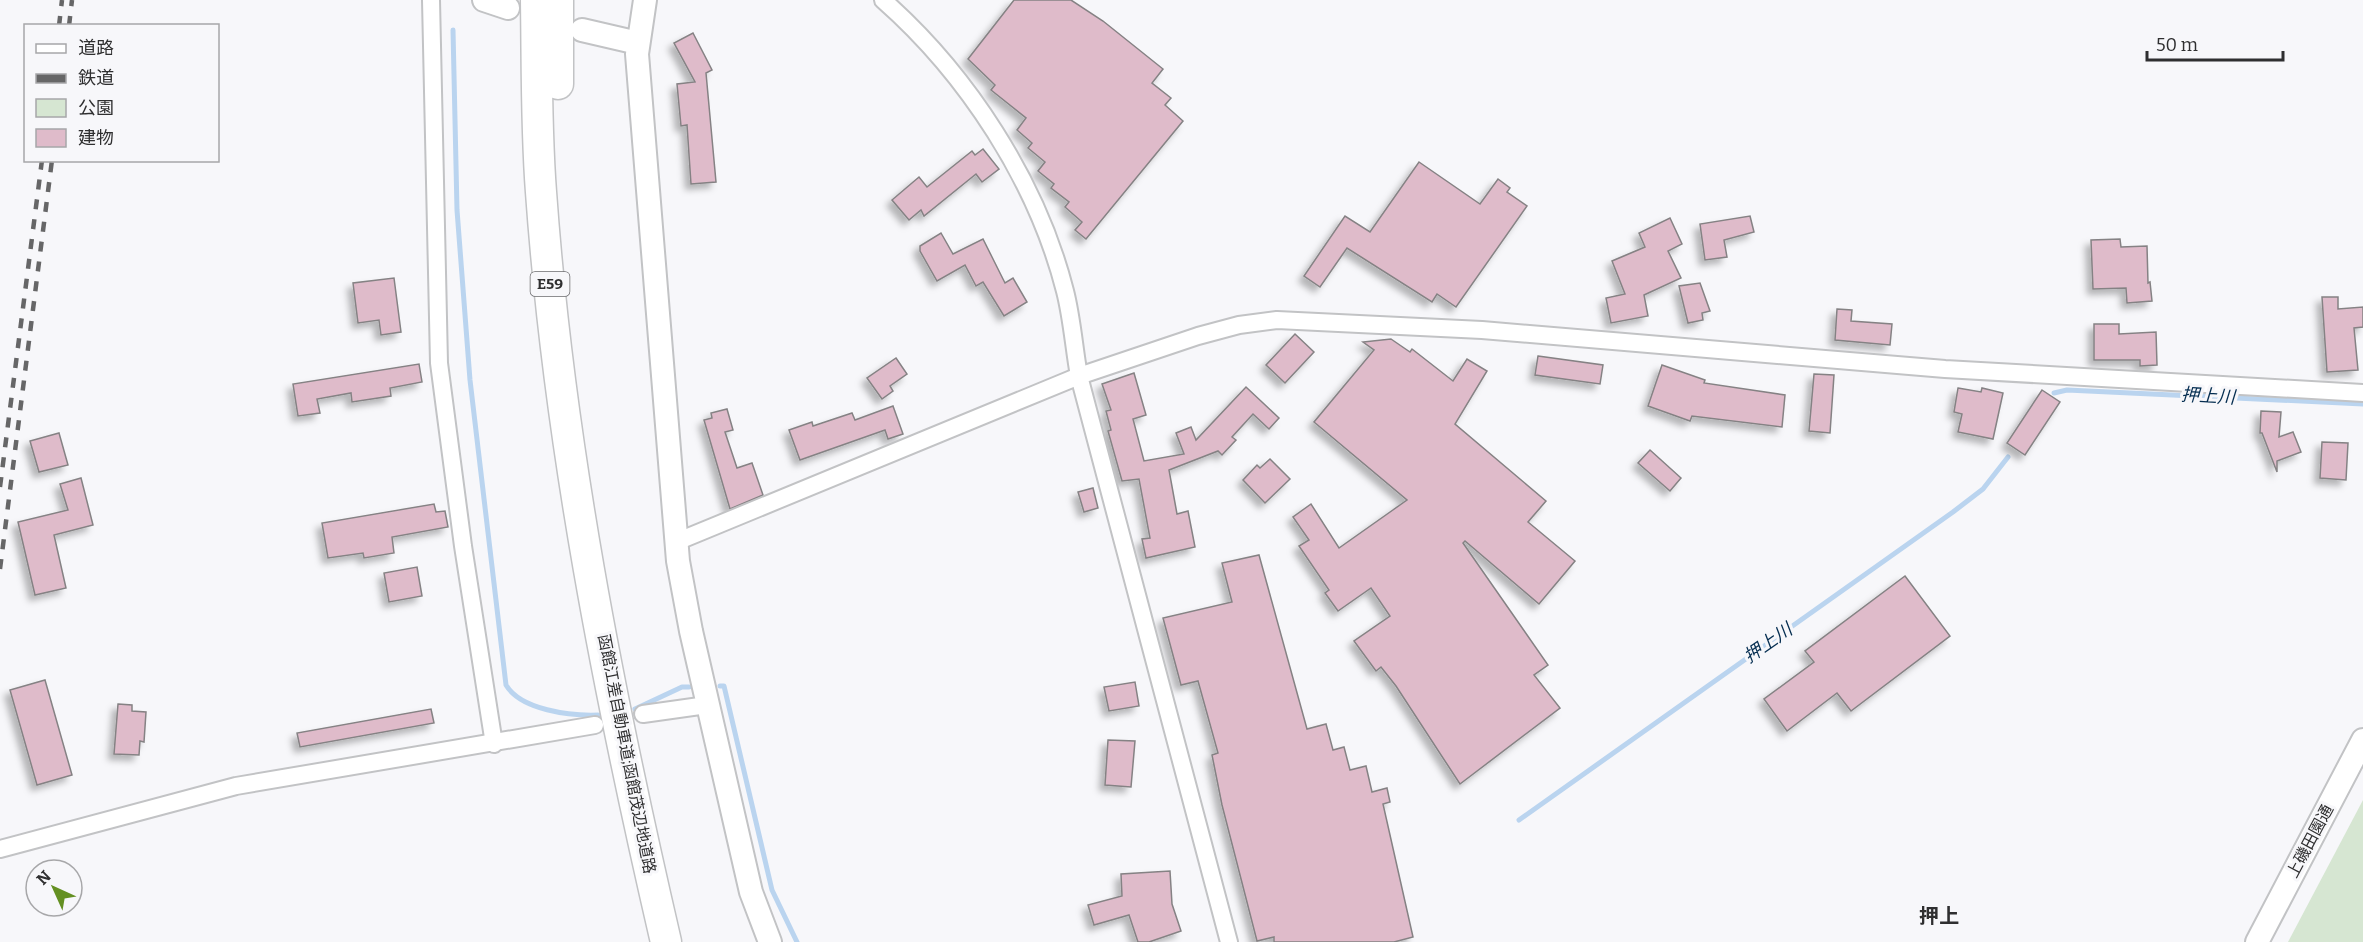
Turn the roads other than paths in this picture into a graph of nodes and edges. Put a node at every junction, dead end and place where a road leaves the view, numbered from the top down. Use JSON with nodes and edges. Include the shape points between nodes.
{"nodes":[{"id":1,"x":431,"y":0,"type":"edge"},
{"id":2,"x":484,"y":0,"type":"edge"},
{"id":3,"x":558,"y":0,"type":"edge"},
{"id":4,"x":645,"y":0,"type":"edge"},
{"id":5,"x":883,"y":0,"type":"edge"},
{"id":6,"x":522,"y":4,"type":"edge"},
{"id":7,"x":582,"y":30,"type":"dead end"},
{"id":8,"x":638,"y":43,"type":"junction"},
{"id":9,"x":1079,"y":376,"type":"junction"},
{"id":10,"x":2363,"y":393,"type":"edge"},
{"id":11,"x":676,"y":542,"type":"junction"},
{"id":12,"x":590,"y":566,"type":"junction"},
{"id":13,"x":707,"y":705,"type":"junction"},
{"id":14,"x":643,"y":714,"type":"dead end"},
{"id":15,"x":595,"y":724,"type":"dead end"},
{"id":16,"x":2363,"y":740,"type":"edge"},
{"id":17,"x":494,"y":744,"type":"junction"},
{"id":18,"x":0,"y":849,"type":"edge"},
{"id":19,"x":666,"y":942,"type":"edge"},
{"id":20,"x":770,"y":942,"type":"edge"},
{"id":21,"x":1228,"y":942,"type":"edge"},
{"id":22,"x":2257,"y":942,"type":"edge"}],
"edges":[{"from":1,"to":17,"type":"street","via":[[439,363]]},
{"from":2,"to":6,"type":"street"},
{"from":3,"to":12,"type":"highway","name":"函館江差自動車道;函館茂辺地道路","number":"E59","via":[[558,188]]},
{"from":4,"to":8,"type":"street"},
{"from":5,"to":9,"type":"street","via":[[944,60],[1009,156],[1044,229],[1065,291]]},
{"from":6,"to":12,"type":"highway","name":"函館江差自動車道;函館茂辺地道路","number":"E59","via":[[562,398]]},
{"from":7,"to":8,"type":"street"},
{"from":8,"to":11,"type":"street"},
{"from":9,"to":10,"type":"street","via":[[1198,336],[1277,320],[1482,330],[1980,372]]},
{"from":9,"to":11,"type":"street"},
{"from":9,"to":21,"type":"street"},
{"from":11,"to":13,"type":"street"},
{"from":12,"to":19,"type":"highway","name":"函館江差自動車道;函館茂辺地道路","number":"E59","via":[[637,817]]},
{"from":13,"to":14,"type":"street"},
{"from":13,"to":20,"type":"street","via":[[751,892]]},
{"from":15,"to":17,"type":"street"},
{"from":16,"to":22,"type":"street","name":"上磯田園通"},
{"from":17,"to":18,"type":"street","via":[[236,786]]}]}
